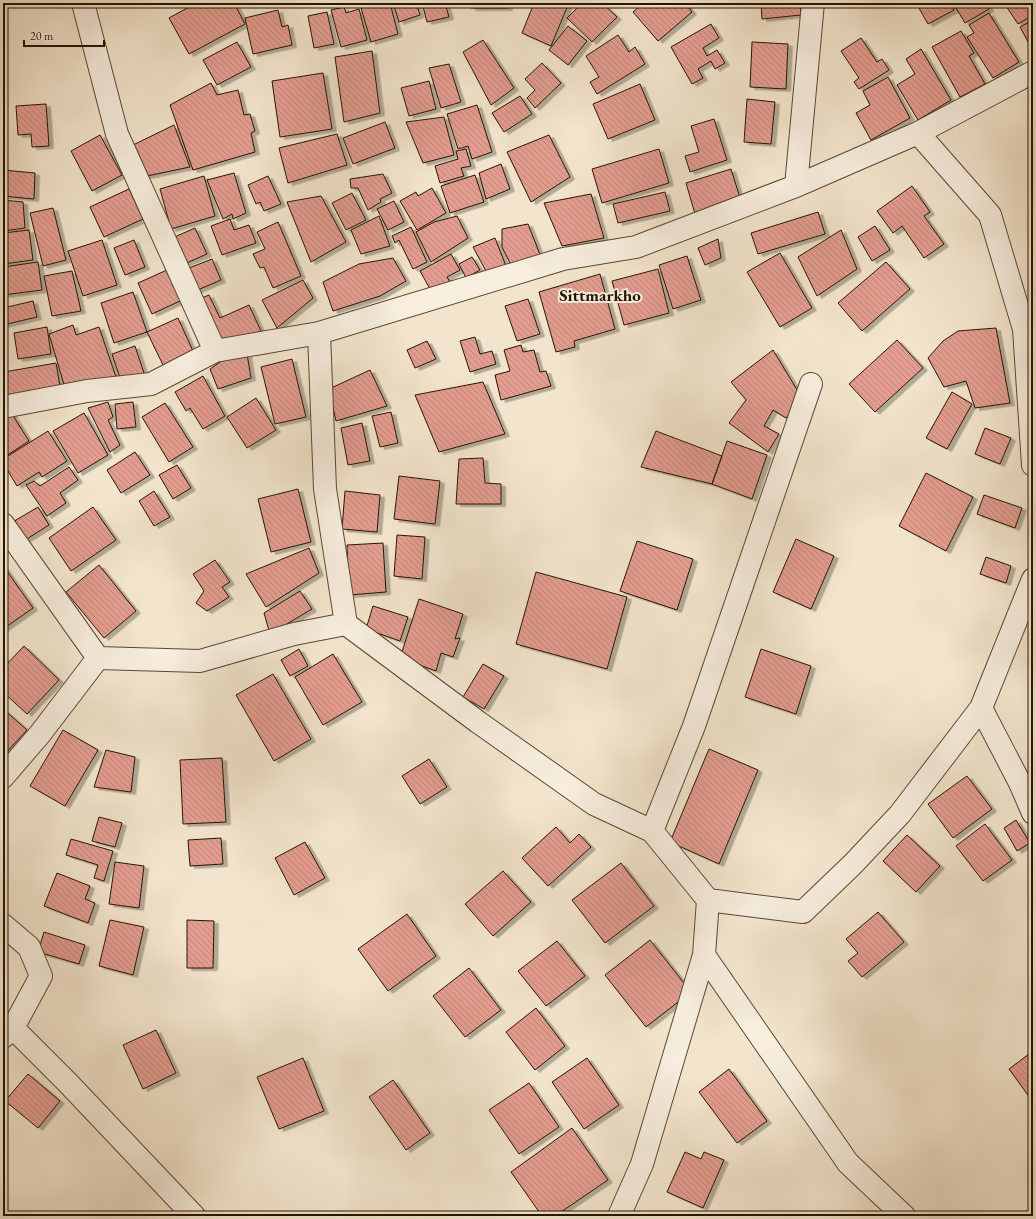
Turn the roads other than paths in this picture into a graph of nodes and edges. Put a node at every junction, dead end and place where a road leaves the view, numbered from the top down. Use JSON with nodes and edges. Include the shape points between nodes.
{"nodes":[{"id":1,"x":83,"y":3,"type":"edge"},
{"id":2,"x":814,"y":3,"type":"edge"},
{"id":3,"x":1033,"y":72,"type":"edge"},
{"id":4,"x":918,"y":133,"type":"junction"},
{"id":5,"x":796,"y":186,"type":"junction"},
{"id":6,"x":318,"y":334,"type":"junction"},
{"id":7,"x":215,"y":351,"type":"junction"},
{"id":8,"x":811,"y":384,"type":"dead end"},
{"id":9,"x":3,"y":407,"type":"edge"},
{"id":10,"x":1033,"y":465,"type":"edge"},
{"id":11,"x":3,"y":524,"type":"edge"},
{"id":12,"x":1033,"y":579,"type":"edge"},
{"id":13,"x":346,"y":624,"type":"junction"},
{"id":14,"x":98,"y":658,"type":"junction"},
{"id":15,"x":980,"y":708,"type":"junction"},
{"id":16,"x":3,"y":777,"type":"edge"},
{"id":17,"x":1033,"y":813,"type":"edge"},
{"id":18,"x":652,"y":831,"type":"junction"},
{"id":19,"x":708,"y":900,"type":"junction"},
{"id":20,"x":3,"y":925,"type":"edge"},
{"id":21,"x":704,"y":955,"type":"junction"},
{"id":22,"x":8,"y":1032,"type":"edge"},
{"id":23,"x":194,"y":1216,"type":"edge"},
{"id":24,"x":619,"y":1216,"type":"edge"},
{"id":25,"x":904,"y":1216,"type":"edge"}],
"edges":[{"from":1,"to":7,"type":"street","via":[[117,134]]},
{"from":2,"to":5,"type":"street"},
{"from":3,"to":4,"type":"street"},
{"from":4,"to":5,"type":"street"},
{"from":4,"to":10,"type":"street","via":[[990,215],[1024,329]]},
{"from":5,"to":6,"type":"street","via":[[636,247],[563,259]]},
{"from":6,"to":7,"type":"street"},
{"from":6,"to":13,"type":"street","via":[[325,489]]},
{"from":7,"to":9,"type":"street","via":[[151,384],[87,391]]},
{"from":8,"to":18,"type":"street","via":[[694,726]]},
{"from":11,"to":14,"type":"street"},
{"from":12,"to":15,"type":"street"},
{"from":13,"to":14,"type":"street","via":[[294,634],[200,661]]},
{"from":13,"to":18,"type":"street","via":[[594,804]]},
{"from":14,"to":16,"type":"street","via":[[40,734]]},
{"from":15,"to":17,"type":"street"},
{"from":15,"to":19,"type":"street","via":[[900,814],[803,912]]},
{"from":18,"to":19,"type":"street"},
{"from":19,"to":21,"type":"street"},
{"from":20,"to":22,"type":"street","via":[[29,947],[40,976]]},
{"from":21,"to":24,"type":"street","via":[[642,1164]]},
{"from":21,"to":25,"type":"street","via":[[848,1163]]},
{"from":22,"to":23,"type":"street","via":[[74,1089]]}]}
